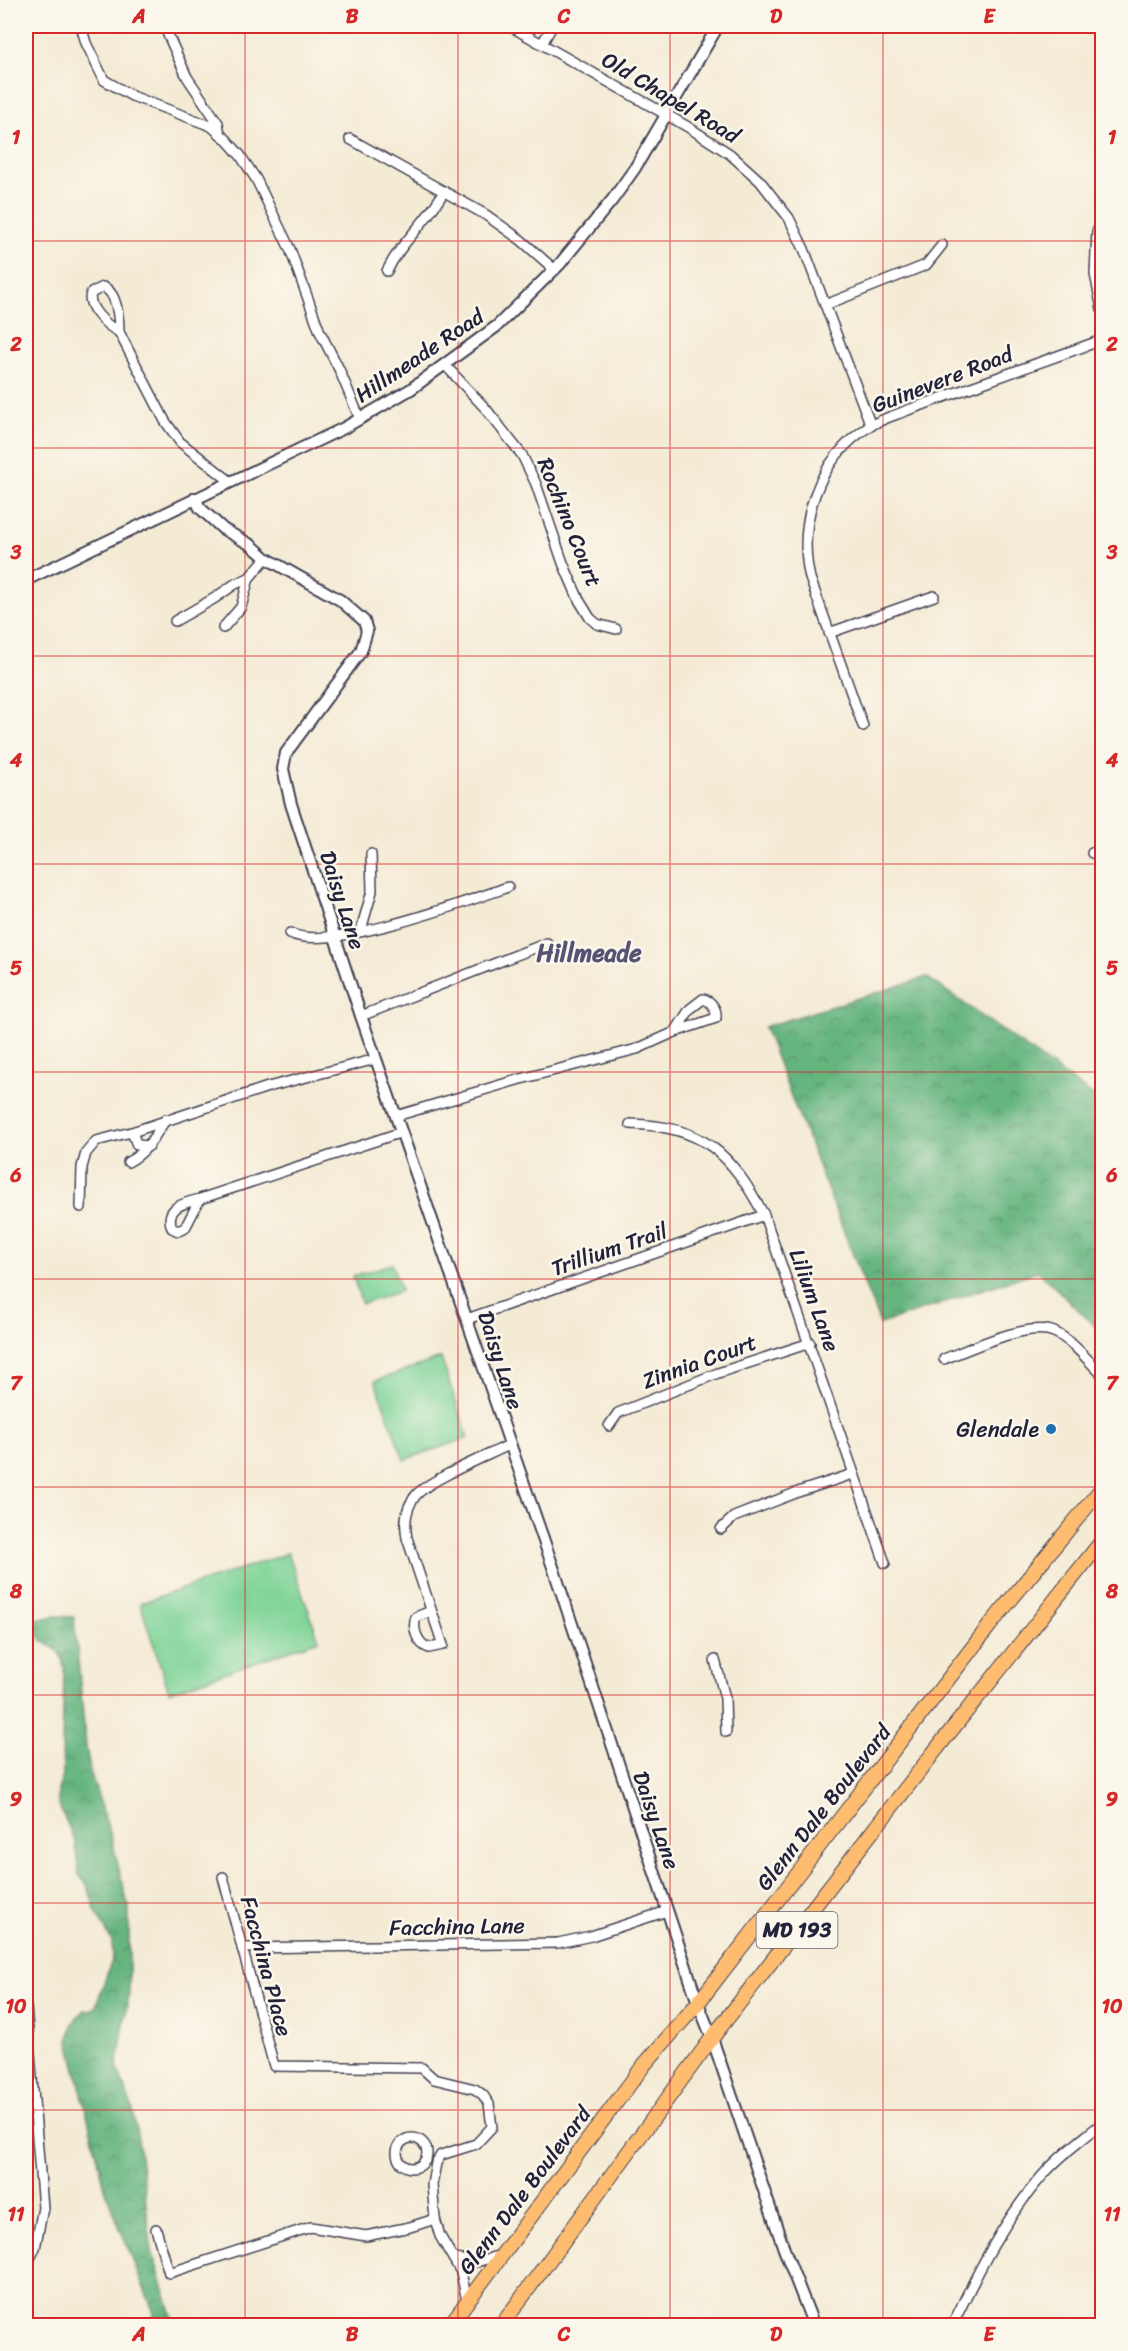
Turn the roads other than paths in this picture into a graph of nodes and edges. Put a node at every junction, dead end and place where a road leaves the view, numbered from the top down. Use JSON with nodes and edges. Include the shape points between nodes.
{"nodes":[{"id":1,"x":81,"y":26,"type":"edge"},
{"id":2,"x":164,"y":26,"type":"edge"},
{"id":3,"x":510,"y":26,"type":"edge"},
{"id":4,"x":552,"y":26,"type":"edge"},
{"id":5,"x":718,"y":26,"type":"edge"},
{"id":6,"x":542,"y":44,"type":"junction"},
{"id":7,"x":667,"y":115,"type":"junction"},
{"id":8,"x":220,"y":134,"type":"junction"},
{"id":9,"x":350,"y":139,"type":"dead end"},
{"id":10,"x":444,"y":191,"type":"junction"},
{"id":11,"x":1097,"y":231,"type":"dead end"},
{"id":12,"x":942,"y":245,"type":"dead end"},
{"id":13,"x":555,"y":270,"type":"junction"},
{"id":14,"x":387,"y":271,"type":"dead end"},
{"id":15,"x":825,"y":304,"type":"junction"},
{"id":16,"x":1102,"y":309,"type":"edge"},
{"id":17,"x":119,"y":332,"type":"junction"},
{"id":18,"x":1102,"y":340,"type":"edge"},
{"id":19,"x":446,"y":366,"type":"junction"},
{"id":20,"x":360,"y":419,"type":"junction"},
{"id":21,"x":871,"y":426,"type":"junction"},
{"id":22,"x":231,"y":482,"type":"junction"},
{"id":23,"x":195,"y":498,"type":"junction"},
{"id":24,"x":266,"y":558,"type":"junction"},
{"id":25,"x":249,"y":578,"type":"junction"},
{"id":26,"x":26,"y":580,"type":"edge"},
{"id":27,"x":934,"y":596,"type":"dead end"},
{"id":28,"x":175,"y":621,"type":"dead end"},
{"id":29,"x":223,"y":628,"type":"dead end"},
{"id":30,"x":616,"y":629,"type":"dead end"},
{"id":31,"x":829,"y":633,"type":"junction"},
{"id":32,"x":863,"y":726,"type":"dead end"},
{"id":33,"x":1102,"y":849,"type":"edge"},
{"id":34,"x":1092,"y":853,"type":"dead end"},
{"id":35,"x":371,"y":854,"type":"dead end"},
{"id":36,"x":508,"y":887,"type":"dead end"},
{"id":37,"x":361,"y":930,"type":"junction"},
{"id":38,"x":290,"y":933,"type":"dead end"},
{"id":39,"x":335,"y":936,"type":"junction"},
{"id":40,"x":548,"y":943,"type":"dead end"},
{"id":41,"x":362,"y":1016,"type":"junction"},
{"id":42,"x":675,"y":1032,"type":"dead end"},
{"id":43,"x":376,"y":1059,"type":"junction"},
{"id":44,"x":396,"y":1116,"type":"junction"},
{"id":45,"x":166,"y":1119,"type":"junction"},
{"id":46,"x":630,"y":1124,"type":"dead end"},
{"id":47,"x":135,"y":1131,"type":"junction"},
{"id":48,"x":402,"y":1132,"type":"junction"},
{"id":49,"x":149,"y":1146,"type":"junction"},
{"id":50,"x":128,"y":1162,"type":"dead end"},
{"id":51,"x":201,"y":1199,"type":"dead end"},
{"id":52,"x":81,"y":1208,"type":"dead end"},
{"id":53,"x":764,"y":1215,"type":"junction"},
{"id":54,"x":467,"y":1319,"type":"junction"},
{"id":55,"x":810,"y":1343,"type":"junction"},
{"id":56,"x":944,"y":1359,"type":"dead end"},
{"id":57,"x":1102,"y":1374,"type":"edge"},
{"id":58,"x":609,"y":1426,"type":"dead end"},
{"id":59,"x":509,"y":1445,"type":"junction"},
{"id":60,"x":853,"y":1474,"type":"junction"},
{"id":61,"x":1102,"y":1488,"type":"edge"},
{"id":62,"x":721,"y":1530,"type":"dead end"},
{"id":63,"x":1102,"y":1541,"type":"edge"},
{"id":64,"x":885,"y":1563,"type":"dead end"},
{"id":65,"x":431,"y":1611,"type":"dead end"},
{"id":66,"x":715,"y":1660,"type":"dead end"},
{"id":67,"x":726,"y":1732,"type":"dead end"},
{"id":68,"x":223,"y":1877,"type":"dead end"},
{"id":69,"x":667,"y":1911,"type":"junction"},
{"id":70,"x":242,"y":1947,"type":"junction"},
{"id":71,"x":698,"y":2003,"type":"junction"},
{"id":72,"x":26,"y":2006,"type":"edge"},
{"id":73,"x":27,"y":2036,"type":"edge"},
{"id":74,"x":712,"y":2038,"type":"junction"},
{"id":75,"x":1102,"y":2123,"type":"edge"},
{"id":76,"x":426,"y":2158,"type":"dead end"},
{"id":77,"x":436,"y":2163,"type":"junction"},
{"id":78,"x":435,"y":2219,"type":"junction"},
{"id":79,"x":156,"y":2229,"type":"dead end"},
{"id":80,"x":503,"y":2254,"type":"junction"},
{"id":81,"x":454,"y":2259,"type":"junction"},
{"id":82,"x":26,"y":2266,"type":"edge"},
{"id":83,"x":467,"y":2301,"type":"junction"},
{"id":84,"x":449,"y":2325,"type":"edge"},
{"id":85,"x":501,"y":2325,"type":"edge"},
{"id":86,"x":814,"y":2325,"type":"edge"},
{"id":87,"x":952,"y":2325,"type":"edge"}],
"edges":[{"from":1,"to":8,"type":"street","via":[[104,80],[132,96],[211,126]]},
{"from":2,"to":8,"type":"street","via":[[187,77],[218,123]]},
{"from":3,"to":6,"type":"street","name":"Old Chapel Road"},
{"from":4,"to":6,"type":"street"},
{"from":5,"to":7,"type":"street","name":"Hillmeade Road"},
{"from":6,"to":7,"type":"street","name":"Old Chapel Road"},
{"from":7,"to":13,"type":"street","name":"Hillmeade Road","via":[[613,199]]},
{"from":7,"to":15,"type":"street","name":"Old Chapel Road","via":[[730,154],[774,197],[792,223]]},
{"from":8,"to":20,"type":"street","via":[[256,179]]},
{"from":9,"to":10,"type":"street"},
{"from":10,"to":13,"type":"street","via":[[522,240]]},
{"from":10,"to":14,"type":"street","via":[[434,210],[396,251]]},
{"from":11,"to":16,"type":"street","via":[[1095,274]]},
{"from":12,"to":15,"type":"street","via":[[926,265]]},
{"from":13,"to":19,"type":"street","name":"Hillmeade Road","via":[[497,326]]},
{"from":15,"to":21,"type":"street","name":"Old Chapel Road"},
{"from":17,"to":17,"type":"street","via":[[91,304],[89,298],[97,288],[103,286],[111,293]]},
{"from":17,"to":22,"type":"street","via":[[180,442]]},
{"from":18,"to":21,"type":"street","name":"Guinevere Road"},
{"from":19,"to":20,"type":"street","name":"Hillmeade Road"},
{"from":19,"to":30,"type":"street","name":"Rochino Court","via":[[522,455],[563,563],[590,618]]},
{"from":20,"to":22,"type":"street","name":"Hillmeade Road"},
{"from":21,"to":31,"type":"street","name":"Guinevere Road","via":[[828,468],[808,518],[806,561]]},
{"from":22,"to":23,"type":"street","name":"Hillmeade Road"},
{"from":23,"to":24,"type":"street","name":"Daisy Lane","via":[[209,517]]},
{"from":23,"to":26,"type":"street","name":"Hillmeade Road"},
{"from":24,"to":25,"type":"street"},
{"from":24,"to":39,"type":"street","name":"Daisy Lane","via":[[351,608],[364,621],[366,631],[361,651],[286,753],[283,763],[291,804]]},
{"from":25,"to":28,"type":"street"},
{"from":25,"to":29,"type":"street","via":[[241,608]]},
{"from":27,"to":31,"type":"street"},
{"from":31,"to":32,"type":"street","name":"Guinevere Road"},
{"from":33,"to":34,"type":"street"},
{"from":35,"to":37,"type":"street","via":[[372,891]]},
{"from":36,"to":37,"type":"street","via":[[408,921]]},
{"from":37,"to":39,"type":"street"},
{"from":38,"to":39,"type":"street","via":[[298,937]]},
{"from":39,"to":41,"type":"street","name":"Daisy Lane"},
{"from":40,"to":41,"type":"street"},
{"from":41,"to":43,"type":"street","name":"Daisy Lane"},
{"from":42,"to":44,"type":"street","via":[[637,1049]]},
{"from":43,"to":44,"type":"street","name":"Daisy Lane"},
{"from":43,"to":45,"type":"street"},
{"from":44,"to":48,"type":"street","name":"Daisy Lane"},
{"from":45,"to":47,"type":"street"},
{"from":45,"to":49,"type":"street"},
{"from":46,"to":53,"type":"street","name":"Lilium Lane","via":[[660,1125],[700,1137],[730,1161]]},
{"from":47,"to":49,"type":"street","via":[[137,1145]]},
{"from":47,"to":52,"type":"street","via":[[96,1141],[86,1153]]},
{"from":48,"to":51,"type":"street"},
{"from":48,"to":54,"type":"street","name":"Daisy Lane"},
{"from":49,"to":50,"type":"street"},
{"from":53,"to":54,"type":"street","name":"Trillium Trail"},
{"from":53,"to":55,"type":"street","name":"Lilium Lane"},
{"from":54,"to":59,"type":"street","name":"Daisy Lane"},
{"from":55,"to":58,"type":"street","name":"Zinnia Court","via":[[717,1373],[618,1413]]},
{"from":55,"to":60,"type":"street","name":"Lilium Lane"},
{"from":56,"to":57,"type":"street","via":[[1012,1334],[1044,1329],[1062,1337]]},
{"from":59,"to":65,"type":"street","via":[[432,1484],[416,1495],[408,1509],[407,1538]]},
{"from":59,"to":69,"type":"street","name":"Daisy Lane"},
{"from":60,"to":62,"type":"street","via":[[734,1517]]},
{"from":60,"to":64,"type":"street","name":"Lilium Lane"},
{"from":61,"to":71,"type":"main road","name":"Glenn Dale Boulevard","number":"MD 193","via":[[990,1625]]},
{"from":63,"to":74,"type":"main road","number":"MD 193"},
{"from":66,"to":67,"type":"street","via":[[725,1698]]},
{"from":68,"to":70,"type":"street","name":"Facchina Place"},
{"from":69,"to":70,"type":"street","name":"Facchina Lane","via":[[558,1943]]},
{"from":69,"to":71,"type":"street","name":"Daisy Lane"},
{"from":70,"to":77,"type":"street","name":"Facchina Place","via":[[274,2066],[422,2068],[434,2079],[476,2089],[483,2095],[489,2104],[492,2127],[488,2140],[441,2155]]},
{"from":71,"to":74,"type":"street","name":"Daisy Lane"},
{"from":71,"to":80,"type":"main road","name":"Glenn Dale Boulevard","number":"MD 193","via":[[644,2065]]},
{"from":72,"to":73,"type":"street"},
{"from":73,"to":82,"type":"street","via":[[43,2208],[35,2248]]},
{"from":74,"to":85,"type":"main road","number":"MD 193"},
{"from":74,"to":86,"type":"street","name":"Daisy Lane"},
{"from":75,"to":87,"type":"street","via":[[1065,2153],[1023,2200],[987,2256]]},
{"from":76,"to":77,"type":"street"},
{"from":77,"to":78,"type":"street","via":[[432,2185]]},
{"from":78,"to":79,"type":"street","via":[[366,2235],[311,2227],[170,2273]]},
{"from":78,"to":81,"type":"street"},
{"from":80,"to":81,"type":"street","via":[[476,2262]]},
{"from":80,"to":83,"type":"main road","name":"Glenn Dale Boulevard","number":"MD 193"},
{"from":81,"to":83,"type":"street"},
{"from":83,"to":84,"type":"main road","name":"Glenn Dale Boulevard","number":"MD 193"}]}
